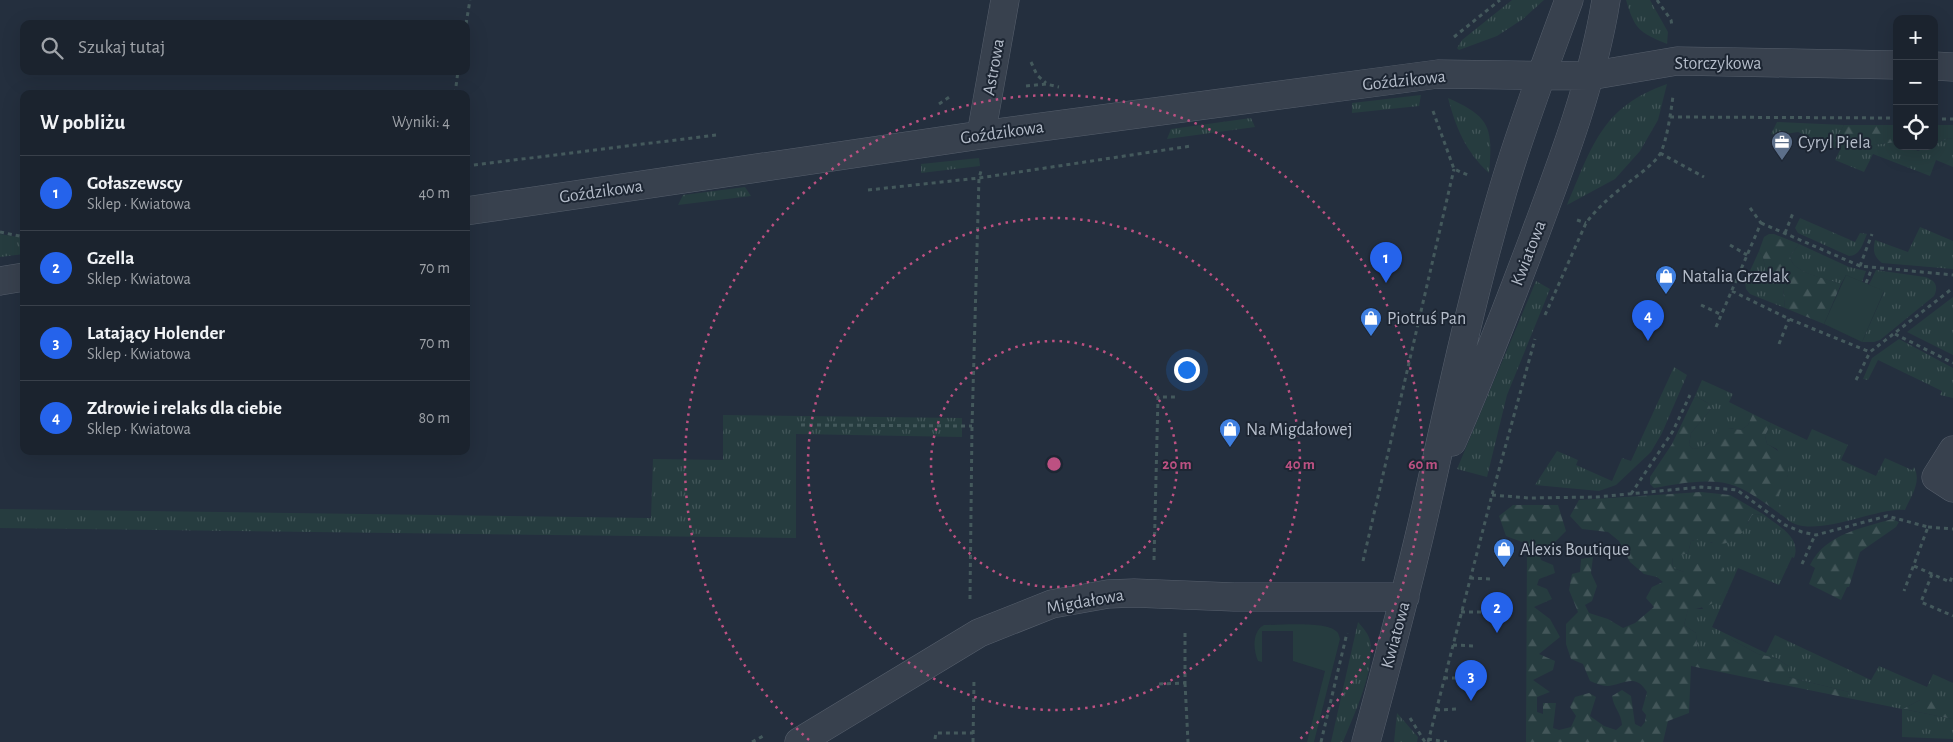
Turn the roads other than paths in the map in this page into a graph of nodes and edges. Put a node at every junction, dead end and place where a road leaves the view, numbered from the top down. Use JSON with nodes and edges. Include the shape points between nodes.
{"nodes":[{"id":1,"x":1005,"y":0,"type":"edge"},
{"id":2,"x":1569,"y":0,"type":"edge"},
{"id":3,"x":1606,"y":0,"type":"edge"},
{"id":4,"x":1893,"y":66,"type":"edge"},
{"id":5,"x":1938,"y":66,"type":"edge"},
{"id":6,"x":1953,"y":66,"type":"edge"},
{"id":7,"x":1540,"y":76,"type":"junction"},
{"id":8,"x":1589,"y":76,"type":"junction"},
{"id":9,"x":981,"y":135,"type":"junction"},
{"id":10,"x":470,"y":210,"type":"edge"},
{"id":11,"x":20,"y":278,"type":"edge"},
{"id":12,"x":0,"y":281,"type":"edge"},
{"id":13,"x":1953,"y":450,"type":"edge"},
{"id":14,"x":1953,"y":488,"type":"edge"},
{"id":15,"x":1428,"y":498,"type":"junction"},
{"id":16,"x":1405,"y":597,"type":"junction"},
{"id":17,"x":799,"y":742,"type":"edge"},
{"id":18,"x":1366,"y":742,"type":"edge"}],
"edges":[{"from":1,"to":9,"type":"street","name":"Astrowa"},
{"from":2,"to":7,"type":"street","name":"Kwiatowa"},
{"from":3,"to":8,"type":"street","name":"Kwiatowa"},
{"from":4,"to":8,"type":"street","name":"Storczykowa","via":[[1677,61]]},
{"from":5,"to":6,"type":"street"},
{"from":7,"to":8,"type":"street","name":"Storczykowa"},
{"from":7,"to":9,"type":"street","name":"Goździkowa","via":[[1438,74]]},
{"from":7,"to":15,"type":"street","name":"Kwiatowa","via":[[1503,190],[1473,300]]},
{"from":8,"to":15,"type":"street","name":"Kwiatowa","via":[[1545,207],[1475,389]]},
{"from":9,"to":10,"type":"street","name":"Goździkowa"},
{"from":11,"to":12,"type":"street"},
{"from":13,"to":14,"type":"street","via":[[1936,478]]},
{"from":15,"to":16,"type":"street","name":"Kwiatowa"},
{"from":16,"to":17,"type":"street","name":"Migdałowa","via":[[1108,594],[1052,604],[972,638]]},
{"from":16,"to":18,"type":"street","name":"Kwiatowa"}]}
